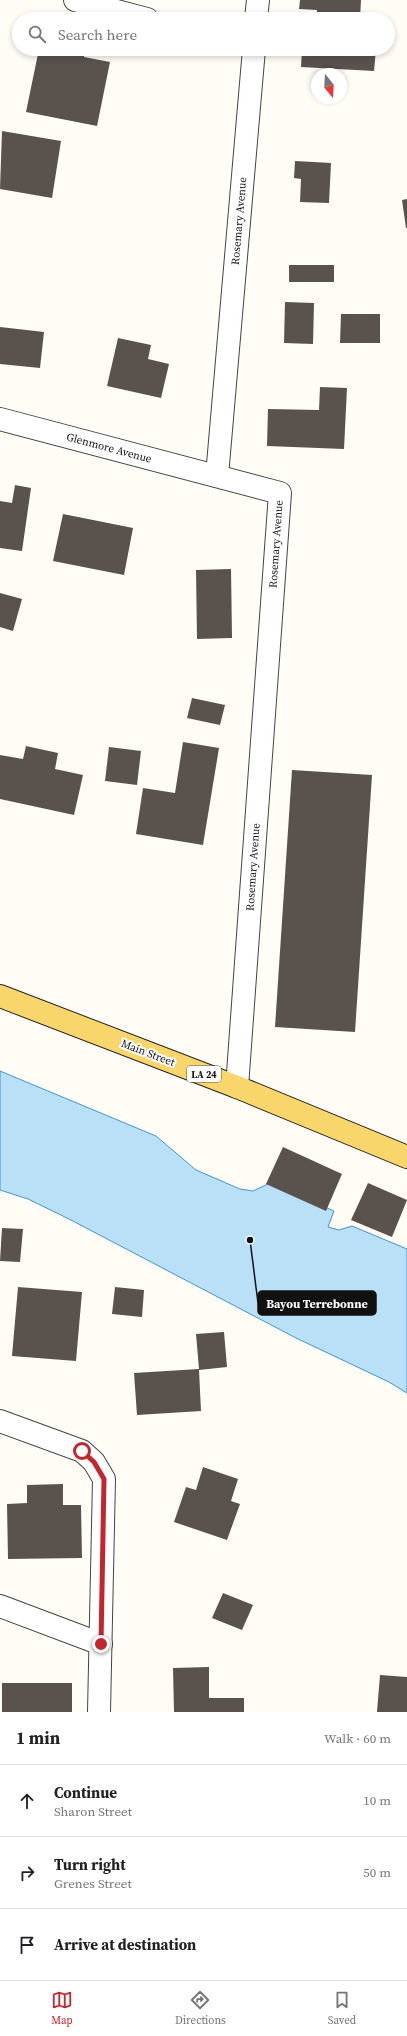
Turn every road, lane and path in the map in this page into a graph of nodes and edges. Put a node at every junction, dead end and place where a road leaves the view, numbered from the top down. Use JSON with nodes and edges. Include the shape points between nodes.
{"nodes":[{"id":1,"x":75,"y":0,"type":"edge"},
{"id":2,"x":258,"y":0,"type":"edge"},
{"id":3,"x":120,"y":12,"type":"edge"},
{"id":4,"x":257,"y":12,"type":"edge"},
{"id":5,"x":253,"y":56,"type":"edge"},
{"id":6,"x":0,"y":419,"type":"edge"},
{"id":7,"x":217,"y":476,"type":"junction"},
{"id":8,"x":0,"y":996,"type":"edge"},
{"id":9,"x":237,"y":1087,"type":"junction"},
{"id":10,"x":407,"y":1156,"type":"edge"},
{"id":11,"x":0,"y":1421,"type":"edge"},
{"id":12,"x":0,"y":1606,"type":"edge"},
{"id":13,"x":101,"y":1644,"type":"junction"},
{"id":14,"x":99,"y":1712,"type":"edge"}],
"edges":[{"from":1,"to":3,"type":"street"},
{"from":2,"to":4,"type":"street"},
{"from":5,"to":7,"type":"street","name":"Rosemary Avenue"},
{"from":6,"to":7,"type":"street","name":"Glenmore Avenue"},
{"from":7,"to":9,"type":"street","name":"Rosemary Avenue","via":[[280,493]]},
{"from":8,"to":9,"type":"main road","name":"Main Street","number":"LA 24"},
{"from":9,"to":10,"type":"main road","name":"Main Street","number":"LA 24"},
{"from":11,"to":13,"type":"street","via":[[82,1451],[94,1462],[104,1479]]},
{"from":12,"to":13,"type":"street"},
{"from":13,"to":14,"type":"street"}]}
